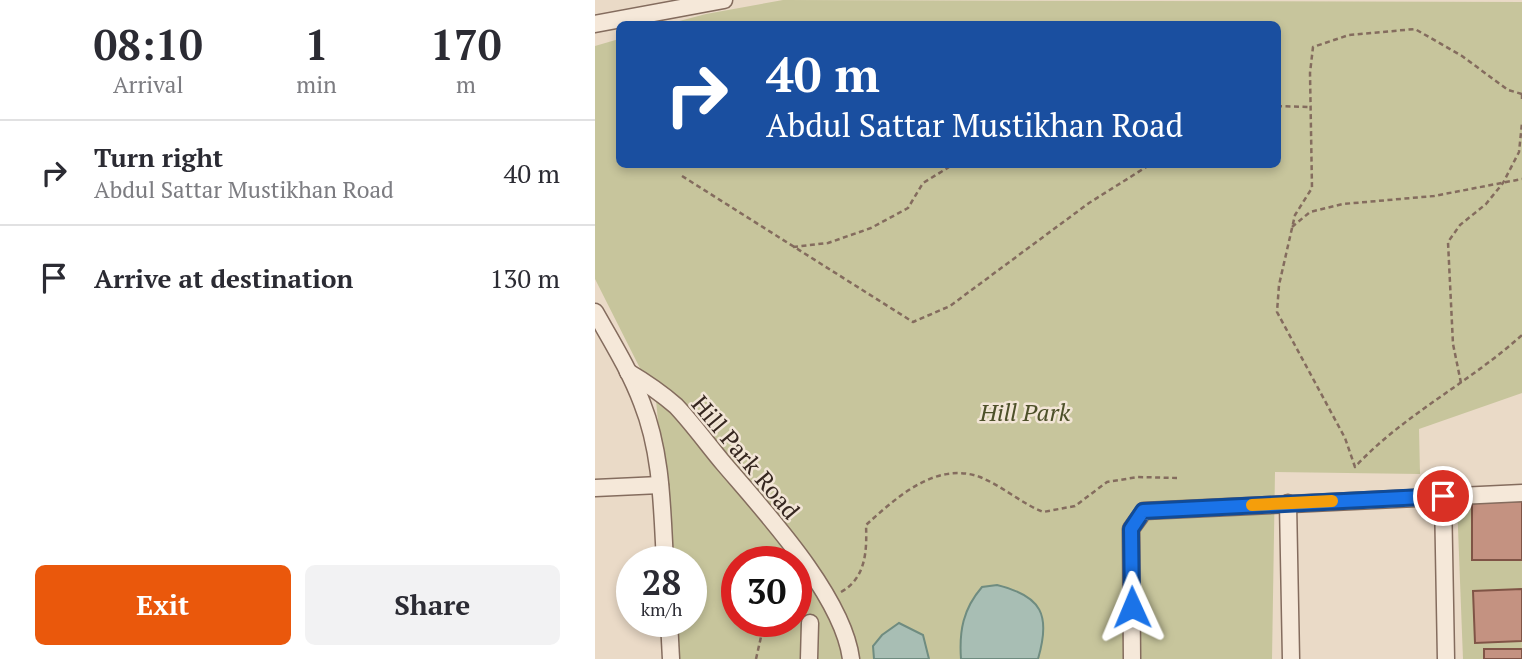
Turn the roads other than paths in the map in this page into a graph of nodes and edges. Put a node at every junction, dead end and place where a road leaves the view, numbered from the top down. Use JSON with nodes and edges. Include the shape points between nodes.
{"nodes":[{"id":1,"x":724,"y":0,"type":"edge"},
{"id":2,"x":595,"y":24,"type":"edge"},
{"id":3,"x":595,"y":312,"type":"edge"},
{"id":4,"x":628,"y":372,"type":"junction"},
{"id":5,"x":660,"y":485,"type":"junction"},
{"id":6,"x":595,"y":488,"type":"edge"},
{"id":7,"x":1522,"y":492,"type":"edge"},
{"id":8,"x":1443,"y":496,"type":"junction"},
{"id":9,"x":1288,"y":503,"type":"junction"},
{"id":10,"x":664,"y":546,"type":"edge"},
{"id":11,"x":670,"y":637,"type":"edge"},
{"id":12,"x":810,"y":637,"type":"edge"},
{"id":13,"x":671,"y":659,"type":"edge"},
{"id":14,"x":809,"y":659,"type":"edge"},
{"id":15,"x":851,"y":659,"type":"edge"},
{"id":16,"x":1132,"y":659,"type":"edge"},
{"id":17,"x":1291,"y":659,"type":"edge"},
{"id":18,"x":1446,"y":659,"type":"edge"}],
"edges":[{"from":1,"to":2,"type":"street"},
{"from":3,"to":4,"type":"street"},
{"from":4,"to":5,"type":"street","via":[[643,404]]},
{"from":4,"to":15,"type":"street","name":"Hill Park Road","via":[[676,407],[767,514],[828,598]]},
{"from":5,"to":6,"type":"street"},
{"from":5,"to":10,"type":"street"},
{"from":7,"to":8,"type":"street"},
{"from":8,"to":9,"type":"street"},
{"from":8,"to":18,"type":"street"},
{"from":9,"to":16,"type":"street","via":[[1143,511],[1131,529]]},
{"from":9,"to":17,"type":"street"},
{"from":11,"to":13,"type":"street"},
{"from":12,"to":14,"type":"street"}]}
